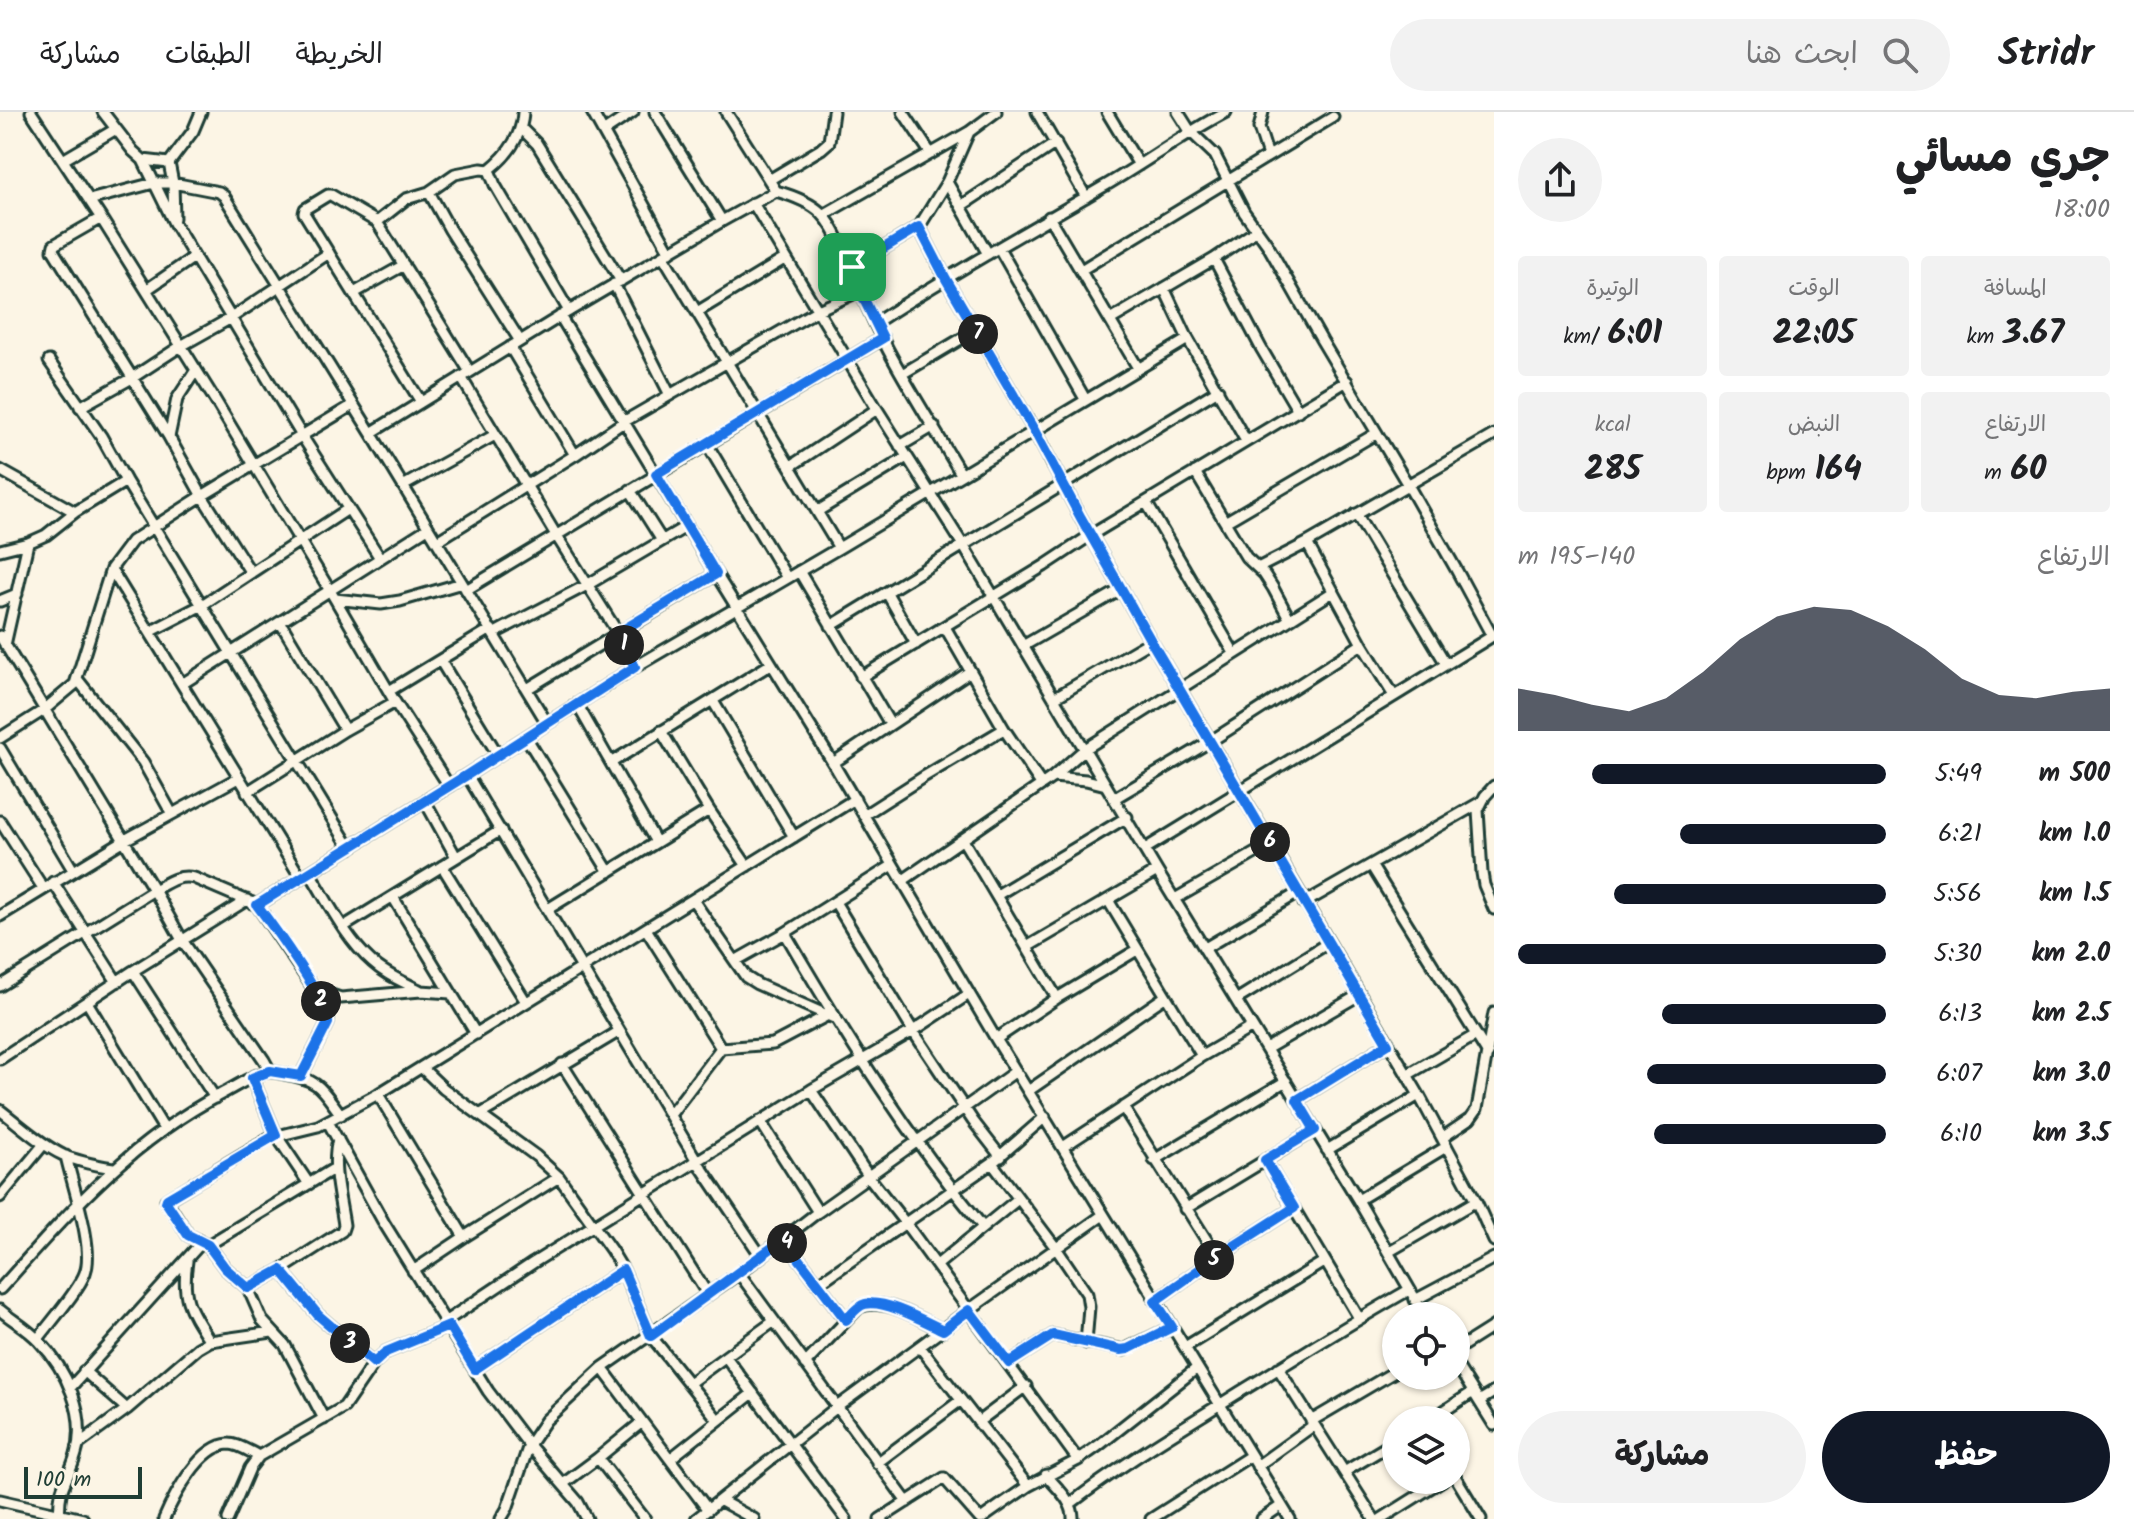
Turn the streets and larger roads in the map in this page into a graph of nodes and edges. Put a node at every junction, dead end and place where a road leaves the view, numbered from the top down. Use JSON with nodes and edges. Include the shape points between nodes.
{"nodes":[{"id":1,"x":31,"y":112,"type":"edge"},
{"id":2,"x":103,"y":112,"type":"edge"},
{"id":3,"x":201,"y":112,"type":"edge"},
{"id":4,"x":523,"y":112,"type":"edge"},
{"id":5,"x":592,"y":112,"type":"edge"},
{"id":6,"x":633,"y":112,"type":"edge"},
{"id":7,"x":655,"y":112,"type":"edge"},
{"id":8,"x":728,"y":112,"type":"edge"},
{"id":9,"x":833,"y":112,"type":"edge"},
{"id":10,"x":975,"y":112,"type":"edge"},
{"id":11,"x":996,"y":112,"type":"edge"},
{"id":12,"x":1037,"y":112,"type":"edge"},
{"id":13,"x":1107,"y":112,"type":"edge"},
{"id":14,"x":1178,"y":112,"type":"edge"},
{"id":15,"x":1226,"y":112,"type":"edge"},
{"id":16,"x":1263,"y":112,"type":"edge"},
{"id":17,"x":906,"y":113,"type":"edge"},
{"id":18,"x":1333,"y":117,"type":"dead end"},
{"id":19,"x":982,"y":121,"type":"junction"},
{"id":20,"x":116,"y":129,"type":"junction"},
{"id":21,"x":522,"y":129,"type":"junction"},
{"id":22,"x":1190,"y":131,"type":"junction"},
{"id":23,"x":603,"y":132,"type":"junction"},
{"id":24,"x":969,"y":132,"type":"junction"},
{"id":25,"x":1056,"y":143,"type":"junction"},
{"id":26,"x":931,"y":154,"type":"junction"},
{"id":27,"x":1268,"y":156,"type":"junction"},
{"id":28,"x":63,"y":160,"type":"junction"},
{"id":29,"x":143,"y":160,"type":"junction"},
{"id":30,"x":169,"y":163,"type":"junction"},
{"id":31,"x":1139,"y":165,"type":"junction"},
{"id":32,"x":489,"y":170,"type":"junction"},
{"id":33,"x":769,"y":180,"type":"junction"},
{"id":34,"x":1228,"y":180,"type":"junction"},
{"id":35,"x":947,"y":182,"type":"junction"},
{"id":36,"x":154,"y":183,"type":"junction"},
{"id":37,"x":173,"y":183,"type":"junction"},
{"id":38,"x":776,"y":191,"type":"junction"},
{"id":39,"x":429,"y":192,"type":"junction"},
{"id":40,"x":1086,"y":197,"type":"junction"},
{"id":41,"x":89,"y":200,"type":"junction"},
{"id":42,"x":753,"y":203,"type":"junction"},
{"id":43,"x":961,"y":206,"type":"junction"},
{"id":44,"x":825,"y":214,"type":"junction"},
{"id":45,"x":1049,"y":217,"type":"junction"},
{"id":46,"x":101,"y":218,"type":"junction"},
{"id":47,"x":722,"y":221,"type":"junction"},
{"id":48,"x":377,"y":222,"type":"junction"},
{"id":49,"x":174,"y":223,"type":"junction"},
{"id":50,"x":919,"y":227,"type":"junction"},
{"id":51,"x":1257,"y":230,"type":"junction"},
{"id":52,"x":999,"y":248,"type":"junction"},
{"id":53,"x":329,"y":253,"type":"junction"},
{"id":54,"x":666,"y":254,"type":"junction"},
{"id":55,"x":988,"y":254,"type":"junction"},
{"id":56,"x":194,"y":257,"type":"junction"},
{"id":57,"x":786,"y":258,"type":"junction"},
{"id":58,"x":1214,"y":259,"type":"junction"},
{"id":59,"x":404,"y":265,"type":"junction"},
{"id":60,"x":852,"y":267,"type":"junction"},
{"id":61,"x":1081,"y":270,"type":"junction"},
{"id":62,"x":946,"y":279,"type":"junction"},
{"id":63,"x":618,"y":282,"type":"junction"},
{"id":64,"x":281,"y":286,"type":"junction"},
{"id":65,"x":1164,"y":288,"type":"junction"},
{"id":66,"x":146,"y":290,"type":"junction"},
{"id":67,"x":860,"y":291,"type":"junction"},
{"id":68,"x":354,"y":293,"type":"junction"},
{"id":69,"x":818,"y":310,"type":"junction"},
{"id":70,"x":697,"y":312,"type":"junction"},
{"id":71,"x":565,"y":313,"type":"junction"},
{"id":72,"x":231,"y":318,"type":"junction"},
{"id":73,"x":1110,"y":320,"type":"junction"},
{"id":74,"x":875,"y":323,"type":"junction"},
{"id":75,"x":976,"y":330,"type":"junction"},
{"id":76,"x":883,"y":338,"type":"junction"},
{"id":77,"x":1188,"y":339,"type":"junction"},
{"id":78,"x":520,"y":341,"type":"junction"},
{"id":79,"x":181,"y":346,"type":"junction"},
{"id":80,"x":510,"y":347,"type":"junction"},
{"id":81,"x":847,"y":360,"type":"junction"},
{"id":82,"x":49,"y":361,"type":"dead end"},
{"id":83,"x":727,"y":362,"type":"junction"},
{"id":84,"x":1138,"y":368,"type":"junction"},
{"id":85,"x":196,"y":370,"type":"junction"},
{"id":86,"x":466,"y":374,"type":"junction"},
{"id":87,"x":902,"y":374,"type":"junction"},
{"id":88,"x":132,"y":378,"type":"junction"},
{"id":89,"x":1347,"y":381,"type":"junction"},
{"id":90,"x":1218,"y":390,"type":"junction"},
{"id":91,"x":670,"y":395,"type":"junction"},
{"id":92,"x":1085,"y":399,"type":"junction"},
{"id":93,"x":421,"y":402,"type":"junction"},
{"id":94,"x":353,"y":405,"type":"junction"},
{"id":95,"x":80,"y":407,"type":"junction"},
{"id":96,"x":877,"y":409,"type":"junction"},
{"id":97,"x":1298,"y":411,"type":"junction"},
{"id":98,"x":759,"y":413,"type":"junction"},
{"id":99,"x":625,"y":421,"type":"junction"},
{"id":100,"x":934,"y":426,"type":"junction"},
{"id":101,"x":1034,"y":430,"type":"junction"},
{"id":102,"x":371,"y":433,"type":"junction"},
{"id":103,"x":1377,"y":433,"type":"junction"},
{"id":104,"x":495,"y":435,"type":"junction"},
{"id":105,"x":1494,"y":435,"type":"edge"},
{"id":106,"x":302,"y":436,"type":"junction"},
{"id":107,"x":169,"y":437,"type":"junction"},
{"id":108,"x":1246,"y":441,"type":"junction"},
{"id":109,"x":707,"y":444,"type":"junction"},
{"id":110,"x":900,"y":446,"type":"junction"},
{"id":111,"x":575,"y":455,"type":"junction"},
{"id":112,"x":907,"y":457,"type":"junction"},
{"id":113,"x":254,"y":465,"type":"junction"},
{"id":114,"x":791,"y":466,"type":"junction"},
{"id":115,"x":0,"y":470,"type":"edge"},
{"id":116,"x":1195,"y":472,"type":"junction"},
{"id":117,"x":656,"y":474,"type":"junction"},
{"id":118,"x":961,"y":474,"type":"junction"},
{"id":119,"x":126,"y":481,"type":"junction"},
{"id":120,"x":1063,"y":484,"type":"junction"},
{"id":121,"x":1408,"y":485,"type":"junction"},
{"id":122,"x":403,"y":486,"type":"junction"},
{"id":123,"x":527,"y":486,"type":"junction"},
{"id":124,"x":630,"y":490,"type":"junction"},
{"id":125,"x":929,"y":493,"type":"junction"},
{"id":126,"x":202,"y":496,"type":"junction"},
{"id":127,"x":1146,"y":502,"type":"junction"},
{"id":128,"x":348,"y":509,"type":"junction"},
{"id":129,"x":818,"y":511,"type":"junction"},
{"id":130,"x":75,"y":512,"type":"junction"},
{"id":131,"x":1356,"y":514,"type":"junction"},
{"id":132,"x":1225,"y":522,"type":"junction"},
{"id":133,"x":154,"y":526,"type":"junction"},
{"id":134,"x":687,"y":526,"type":"junction"},
{"id":135,"x":428,"y":528,"type":"junction"},
{"id":136,"x":556,"y":535,"type":"junction"},
{"id":137,"x":1091,"y":535,"type":"junction"},
{"id":138,"x":661,"y":539,"type":"junction"},
{"id":139,"x":299,"y":541,"type":"junction"},
{"id":140,"x":437,"y":541,"type":"junction"},
{"id":141,"x":28,"y":543,"type":"junction"},
{"id":142,"x":1307,"y":543,"type":"junction"},
{"id":143,"x":963,"y":545,"type":"junction"},
{"id":144,"x":839,"y":548,"type":"junction"},
{"id":145,"x":0,"y":550,"type":"edge"},
{"id":146,"x":380,"y":558,"type":"junction"},
{"id":147,"x":1258,"y":568,"type":"junction"},
{"id":148,"x":111,"y":569,"type":"junction"},
{"id":149,"x":799,"y":571,"type":"junction"},
{"id":150,"x":251,"y":573,"type":"junction"},
{"id":151,"x":716,"y":574,"type":"junction"},
{"id":152,"x":787,"y":578,"type":"junction"},
{"id":153,"x":587,"y":585,"type":"junction"},
{"id":154,"x":464,"y":587,"type":"junction"},
{"id":155,"x":1122,"y":589,"type":"junction"},
{"id":156,"x":1333,"y":592,"type":"junction"},
{"id":157,"x":887,"y":593,"type":"junction"},
{"id":158,"x":17,"y":594,"type":"junction"},
{"id":159,"x":332,"y":594,"type":"junction"},
{"id":160,"x":993,"y":597,"type":"junction"},
{"id":161,"x":0,"y":601,"type":"edge"},
{"id":162,"x":202,"y":605,"type":"junction"},
{"id":163,"x":737,"y":608,"type":"junction"},
{"id":164,"x":1289,"y":618,"type":"junction"},
{"id":165,"x":280,"y":622,"type":"junction"},
{"id":166,"x":831,"y":626,"type":"junction"},
{"id":167,"x":945,"y":627,"type":"junction"},
{"id":168,"x":150,"y":632,"type":"junction"},
{"id":169,"x":492,"y":632,"type":"junction"},
{"id":170,"x":618,"y":633,"type":"junction"},
{"id":171,"x":1493,"y":635,"type":"edge"},
{"id":172,"x":3,"y":641,"type":"edge"},
{"id":173,"x":1151,"y":641,"type":"junction"},
{"id":174,"x":916,"y":644,"type":"junction"},
{"id":175,"x":1362,"y":644,"type":"junction"},
{"id":176,"x":1023,"y":646,"type":"junction"},
{"id":177,"x":231,"y":652,"type":"junction"},
{"id":178,"x":1234,"y":653,"type":"junction"},
{"id":179,"x":440,"y":660,"type":"junction"},
{"id":180,"x":771,"y":664,"type":"junction"},
{"id":181,"x":1446,"y":664,"type":"junction"},
{"id":182,"x":635,"y":667,"type":"junction"},
{"id":183,"x":969,"y":672,"type":"junction"},
{"id":184,"x":861,"y":677,"type":"junction"},
{"id":185,"x":78,"y":680,"type":"junction"},
{"id":186,"x":182,"y":684,"type":"junction"},
{"id":187,"x":527,"y":689,"type":"junction"},
{"id":188,"x":1180,"y":690,"type":"junction"},
{"id":189,"x":389,"y":691,"type":"junction"},
{"id":190,"x":1394,"y":696,"type":"junction"},
{"id":191,"x":1054,"y":698,"type":"junction"},
{"id":192,"x":713,"y":701,"type":"junction"},
{"id":193,"x":395,"y":702,"type":"junction"},
{"id":194,"x":577,"y":704,"type":"junction"},
{"id":195,"x":44,"y":710,"type":"junction"},
{"id":196,"x":547,"y":723,"type":"junction"},
{"id":197,"x":890,"y":724,"type":"junction"},
{"id":198,"x":1004,"y":729,"type":"junction"},
{"id":199,"x":345,"y":730,"type":"junction"},
{"id":200,"x":661,"y":731,"type":"junction"},
{"id":201,"x":526,"y":737,"type":"junction"},
{"id":202,"x":0,"y":738,"type":"edge"},
{"id":203,"x":1211,"y":741,"type":"junction"},
{"id":204,"x":0,"y":748,"type":"edge"},
{"id":205,"x":1085,"y":749,"type":"junction"},
{"id":206,"x":498,"y":755,"type":"junction"},
{"id":207,"x":295,"y":761,"type":"junction"},
{"id":208,"x":612,"y":762,"type":"junction"},
{"id":209,"x":833,"y":763,"type":"junction"},
{"id":210,"x":467,"y":775,"type":"junction"},
{"id":211,"x":1053,"y":777,"type":"junction"},
{"id":212,"x":238,"y":778,"type":"junction"},
{"id":213,"x":1041,"y":784,"type":"junction"},
{"id":214,"x":1106,"y":785,"type":"junction"},
{"id":215,"x":449,"y":786,"type":"junction"},
{"id":216,"x":1494,"y":786,"type":"edge"},
{"id":217,"x":1241,"y":791,"type":"junction"},
{"id":218,"x":247,"y":792,"type":"junction"},
{"id":219,"x":1115,"y":798,"type":"junction"},
{"id":220,"x":855,"y":799,"type":"junction"},
{"id":221,"x":425,"y":801,"type":"junction"},
{"id":222,"x":1481,"y":802,"type":"junction"},
{"id":223,"x":709,"y":810,"type":"junction"},
{"id":224,"x":172,"y":814,"type":"junction"},
{"id":225,"x":864,"y":815,"type":"junction"},
{"id":226,"x":1127,"y":817,"type":"junction"},
{"id":227,"x":0,"y":821,"type":"edge"},
{"id":228,"x":501,"y":830,"type":"junction"},
{"id":229,"x":794,"y":837,"type":"junction"},
{"id":230,"x":963,"y":840,"type":"junction"},
{"id":231,"x":123,"y":841,"type":"junction"},
{"id":232,"x":656,"y":842,"type":"junction"},
{"id":233,"x":1271,"y":844,"type":"junction"},
{"id":234,"x":350,"y":848,"type":"junction"},
{"id":235,"x":1145,"y":849,"type":"junction"},
{"id":236,"x":456,"y":857,"type":"junction"},
{"id":237,"x":893,"y":865,"type":"junction"},
{"id":238,"x":1371,"y":865,"type":"junction"},
{"id":239,"x":442,"y":866,"type":"junction"},
{"id":240,"x":747,"y":866,"type":"junction"},
{"id":241,"x":73,"y":870,"type":"junction"},
{"id":242,"x":1157,"y":871,"type":"junction"},
{"id":243,"x":609,"y":872,"type":"junction"},
{"id":244,"x":305,"y":876,"type":"junction"},
{"id":245,"x":902,"y":881,"type":"junction"},
{"id":246,"x":53,"y":882,"type":"junction"},
{"id":247,"x":43,"y":888,"type":"junction"},
{"id":248,"x":154,"y":890,"type":"junction"},
{"id":249,"x":1298,"y":893,"type":"junction"},
{"id":250,"x":997,"y":895,"type":"junction"},
{"id":251,"x":393,"y":897,"type":"junction"},
{"id":252,"x":1175,"y":899,"type":"junction"},
{"id":253,"x":247,"y":900,"type":"junction"},
{"id":254,"x":693,"y":900,"type":"junction"},
{"id":255,"x":1108,"y":900,"type":"junction"},
{"id":256,"x":835,"y":902,"type":"junction"},
{"id":257,"x":1304,"y":903,"type":"junction"},
{"id":258,"x":257,"y":905,"type":"junction"},
{"id":259,"x":548,"y":909,"type":"junction"},
{"id":260,"x":1494,"y":909,"type":"edge"},
{"id":261,"x":0,"y":916,"type":"edge"},
{"id":262,"x":343,"y":927,"type":"junction"},
{"id":263,"x":646,"y":929,"type":"junction"},
{"id":264,"x":84,"y":932,"type":"junction"},
{"id":265,"x":785,"y":933,"type":"junction"},
{"id":266,"x":182,"y":940,"type":"junction"},
{"id":267,"x":1328,"y":943,"type":"junction"},
{"id":268,"x":1027,"y":947,"type":"junction"},
{"id":269,"x":1205,"y":948,"type":"junction"},
{"id":270,"x":1137,"y":950,"type":"junction"},
{"id":271,"x":735,"y":961,"type":"junction"},
{"id":272,"x":583,"y":968,"type":"junction"},
{"id":273,"x":133,"y":971,"type":"junction"},
{"id":274,"x":117,"y":982,"type":"junction"},
{"id":275,"x":1,"y":984,"type":"edge"},
{"id":276,"x":314,"y":989,"type":"junction"},
{"id":277,"x":421,"y":991,"type":"junction"},
{"id":278,"x":451,"y":993,"type":"junction"},
{"id":279,"x":969,"y":994,"type":"junction"},
{"id":280,"x":1359,"y":995,"type":"junction"},
{"id":281,"x":1166,"y":996,"type":"junction"},
{"id":282,"x":1057,"y":998,"type":"junction"},
{"id":283,"x":1236,"y":1000,"type":"junction"},
{"id":284,"x":87,"y":1002,"type":"junction"},
{"id":285,"x":526,"y":1002,"type":"junction"},
{"id":286,"x":1494,"y":1013,"type":"edge"},
{"id":287,"x":832,"y":1017,"type":"junction"},
{"id":288,"x":1252,"y":1027,"type":"junction"},
{"id":289,"x":913,"y":1031,"type":"junction"},
{"id":290,"x":618,"y":1032,"type":"junction"},
{"id":291,"x":476,"y":1034,"type":"junction"},
{"id":292,"x":1476,"y":1035,"type":"junction"},
{"id":293,"x":996,"y":1039,"type":"junction"},
{"id":294,"x":1388,"y":1044,"type":"junction"},
{"id":295,"x":721,"y":1048,"type":"junction"},
{"id":296,"x":1266,"y":1049,"type":"junction"},
{"id":297,"x":1488,"y":1054,"type":"junction"},
{"id":298,"x":1202,"y":1056,"type":"junction"},
{"id":299,"x":0,"y":1059,"type":"edge"},
{"id":300,"x":862,"y":1060,"type":"junction"},
{"id":301,"x":562,"y":1064,"type":"junction"},
{"id":302,"x":422,"y":1068,"type":"junction"},
{"id":303,"x":270,"y":1071,"type":"junction"},
{"id":304,"x":1016,"y":1071,"type":"junction"},
{"id":305,"x":1407,"y":1075,"type":"junction"},
{"id":306,"x":301,"y":1076,"type":"junction"},
{"id":307,"x":252,"y":1078,"type":"junction"},
{"id":308,"x":1286,"y":1081,"type":"junction"},
{"id":309,"x":811,"y":1090,"type":"junction"},
{"id":310,"x":1028,"y":1091,"type":"junction"},
{"id":311,"x":378,"y":1094,"type":"junction"},
{"id":312,"x":1419,"y":1095,"type":"junction"},
{"id":313,"x":215,"y":1098,"type":"junction"},
{"id":314,"x":1297,"y":1100,"type":"junction"},
{"id":315,"x":963,"y":1107,"type":"junction"},
{"id":316,"x":1123,"y":1107,"type":"junction"},
{"id":317,"x":0,"y":1110,"type":"edge"},
{"id":318,"x":481,"y":1114,"type":"junction"},
{"id":319,"x":341,"y":1115,"type":"junction"},
{"id":320,"x":670,"y":1115,"type":"junction"},
{"id":321,"x":1045,"y":1117,"type":"junction"},
{"id":322,"x":760,"y":1121,"type":"junction"},
{"id":323,"x":328,"y":1122,"type":"junction"},
{"id":324,"x":164,"y":1129,"type":"junction"},
{"id":325,"x":1315,"y":1130,"type":"junction"},
{"id":326,"x":276,"y":1135,"type":"junction"},
{"id":327,"x":338,"y":1139,"type":"junction"},
{"id":328,"x":916,"y":1141,"type":"junction"},
{"id":329,"x":1444,"y":1142,"type":"junction"},
{"id":330,"x":44,"y":1144,"type":"junction"},
{"id":331,"x":1063,"y":1147,"type":"junction"},
{"id":332,"x":1327,"y":1150,"type":"junction"},
{"id":333,"x":66,"y":1156,"type":"junction"},
{"id":334,"x":996,"y":1160,"type":"junction"},
{"id":335,"x":1154,"y":1160,"type":"junction"},
{"id":336,"x":1265,"y":1160,"type":"junction"},
{"id":337,"x":697,"y":1161,"type":"junction"},
{"id":338,"x":113,"y":1168,"type":"junction"},
{"id":339,"x":335,"y":1168,"type":"junction"},
{"id":340,"x":559,"y":1177,"type":"junction"},
{"id":341,"x":869,"y":1177,"type":"junction"},
{"id":342,"x":309,"y":1184,"type":"junction"},
{"id":343,"x":954,"y":1191,"type":"junction"},
{"id":344,"x":643,"y":1194,"type":"junction"},
{"id":345,"x":0,"y":1197,"type":"edge"},
{"id":346,"x":1018,"y":1199,"type":"junction"},
{"id":347,"x":1358,"y":1200,"type":"junction"},
{"id":348,"x":1476,"y":1201,"type":"junction"},
{"id":349,"x":78,"y":1203,"type":"junction"},
{"id":350,"x":1294,"y":1208,"type":"junction"},
{"id":351,"x":1185,"y":1209,"type":"junction"},
{"id":352,"x":818,"y":1212,"type":"junction"},
{"id":353,"x":1103,"y":1215,"type":"junction"},
{"id":354,"x":906,"y":1224,"type":"junction"},
{"id":355,"x":594,"y":1225,"type":"junction"},
{"id":356,"x":983,"y":1227,"type":"junction"},
{"id":357,"x":464,"y":1237,"type":"junction"},
{"id":358,"x":784,"y":1239,"type":"junction"},
{"id":359,"x":1494,"y":1241,"type":"edge"},
{"id":360,"x":205,"y":1243,"type":"junction"},
{"id":361,"x":1056,"y":1248,"type":"junction"},
{"id":362,"x":1388,"y":1252,"type":"junction"},
{"id":363,"x":761,"y":1256,"type":"junction"},
{"id":364,"x":1217,"y":1257,"type":"junction"},
{"id":365,"x":1494,"y":1258,"type":"edge"},
{"id":366,"x":187,"y":1261,"type":"junction"},
{"id":367,"x":1325,"y":1261,"type":"junction"},
{"id":368,"x":937,"y":1265,"type":"junction"},
{"id":369,"x":281,"y":1270,"type":"junction"},
{"id":370,"x":623,"y":1270,"type":"junction"},
{"id":371,"x":413,"y":1271,"type":"junction"},
{"id":372,"x":739,"y":1273,"type":"junction"},
{"id":373,"x":819,"y":1283,"type":"junction"},
{"id":374,"x":248,"y":1288,"type":"junction"},
{"id":375,"x":0,"y":1289,"type":"edge"},
{"id":376,"x":1409,"y":1290,"type":"junction"},
{"id":377,"x":708,"y":1295,"type":"junction"},
{"id":378,"x":1415,"y":1300,"type":"joint"},
{"id":379,"x":1155,"y":1301,"type":"junction"},
{"id":380,"x":0,"y":1310,"type":"edge"},
{"id":381,"x":969,"y":1310,"type":"junction"},
{"id":382,"x":1359,"y":1318,"type":"junction"},
{"id":383,"x":846,"y":1320,"type":"junction"},
{"id":384,"x":773,"y":1322,"type":"junction"},
{"id":385,"x":448,"y":1324,"type":"junction"},
{"id":386,"x":1494,"y":1326,"type":"edge"},
{"id":387,"x":1172,"y":1327,"type":"junction"},
{"id":388,"x":943,"y":1330,"type":"junction"},
{"id":389,"x":272,"y":1332,"type":"junction"},
{"id":390,"x":651,"y":1336,"type":"junction"},
{"id":391,"x":38,"y":1339,"type":"junction"},
{"id":392,"x":210,"y":1341,"type":"junction"},
{"id":393,"x":1470,"y":1341,"type":"edge"},
{"id":394,"x":1086,"y":1343,"type":"junction"},
{"id":395,"x":920,"y":1347,"type":"junction"},
{"id":396,"x":1185,"y":1347,"type":"junction"},
{"id":397,"x":726,"y":1357,"type":"junction"},
{"id":398,"x":374,"y":1363,"type":"junction"},
{"id":399,"x":1009,"y":1363,"type":"junction"},
{"id":400,"x":805,"y":1364,"type":"junction"},
{"id":401,"x":602,"y":1368,"type":"junction"},
{"id":402,"x":1197,"y":1368,"type":"junction"},
{"id":403,"x":1278,"y":1368,"type":"junction"},
{"id":404,"x":475,"y":1369,"type":"junction"},
{"id":405,"x":84,"y":1371,"type":"junction"},
{"id":406,"x":1382,"y":1380,"type":"edge"},
{"id":407,"x":689,"y":1383,"type":"junction"},
{"id":408,"x":1026,"y":1386,"type":"junction"},
{"id":409,"x":1470,"y":1387,"type":"edge"},
{"id":410,"x":70,"y":1388,"type":"junction"},
{"id":411,"x":1494,"y":1392,"type":"edge"},
{"id":412,"x":753,"y":1393,"type":"junction"},
{"id":413,"x":1476,"y":1397,"type":"junction"},
{"id":414,"x":961,"y":1400,"type":"junction"},
{"id":415,"x":1219,"y":1406,"type":"junction"},
{"id":416,"x":1458,"y":1406,"type":"edge"},
{"id":417,"x":837,"y":1407,"type":"junction"},
{"id":418,"x":127,"y":1409,"type":"junction"},
{"id":419,"x":324,"y":1419,"type":"junction"},
{"id":420,"x":718,"y":1420,"type":"junction"},
{"id":421,"x":642,"y":1422,"type":"junction"},
{"id":422,"x":978,"y":1422,"type":"junction"},
{"id":423,"x":1313,"y":1423,"type":"junction"},
{"id":424,"x":1494,"y":1425,"type":"edge"},
{"id":425,"x":79,"y":1444,"type":"junction"},
{"id":426,"x":529,"y":1445,"type":"junction"},
{"id":427,"x":790,"y":1445,"type":"junction"},
{"id":428,"x":1382,"y":1449,"type":"edge"},
{"id":429,"x":259,"y":1456,"type":"junction"},
{"id":430,"x":1250,"y":1456,"type":"junction"},
{"id":431,"x":598,"y":1458,"type":"junction"},
{"id":432,"x":670,"y":1459,"type":"junction"},
{"id":433,"x":1078,"y":1460,"type":"junction"},
{"id":434,"x":877,"y":1463,"type":"junction"},
{"id":435,"x":1257,"y":1466,"type":"junction"},
{"id":436,"x":1344,"y":1472,"type":"junction"},
{"id":437,"x":1046,"y":1475,"type":"junction"},
{"id":438,"x":563,"y":1484,"type":"junction"},
{"id":439,"x":1028,"y":1486,"type":"junction"},
{"id":440,"x":1421,"y":1494,"type":"edge"},
{"id":441,"x":1466,"y":1494,"type":"edge"},
{"id":442,"x":0,"y":1500,"type":"edge"},
{"id":443,"x":721,"y":1501,"type":"junction"},
{"id":444,"x":907,"y":1502,"type":"junction"},
{"id":445,"x":1070,"y":1504,"type":"junction"},
{"id":446,"x":1281,"y":1506,"type":"junction"},
{"id":447,"x":708,"y":1510,"type":"junction"},
{"id":448,"x":734,"y":1514,"type":"edge"},
{"id":449,"x":60,"y":1516,"type":"edge"},
{"id":450,"x":83,"y":1519,"type":"edge"},
{"id":451,"x":164,"y":1519,"type":"edge"},
{"id":452,"x":228,"y":1519,"type":"edge"},
{"id":453,"x":501,"y":1519,"type":"edge"},
{"id":454,"x":587,"y":1519,"type":"edge"},
{"id":455,"x":645,"y":1519,"type":"edge"},
{"id":456,"x":696,"y":1519,"type":"edge"},
{"id":457,"x":754,"y":1519,"type":"edge"},
{"id":458,"x":846,"y":1519,"type":"edge"},
{"id":459,"x":880,"y":1519,"type":"edge"},
{"id":460,"x":981,"y":1519,"type":"edge"},
{"id":461,"x":1073,"y":1519,"type":"edge"},
{"id":462,"x":1151,"y":1519,"type":"edge"},
{"id":463,"x":1262,"y":1519,"type":"edge"},
{"id":464,"x":1290,"y":1519,"type":"edge"},
{"id":465,"x":1374,"y":1519,"type":"edge"},
{"id":466,"x":1381,"y":1519,"type":"edge"},
{"id":467,"x":1481,"y":1519,"type":"edge"}],
"edges":[{"from":1,"to":28,"type":"street"},
{"from":2,"to":20,"type":"street"},
{"from":3,"to":30,"type":"street"},
{"from":4,"to":21,"type":"street"},
{"from":5,"to":23,"type":"street"},
{"from":6,"to":23,"type":"street"},
{"from":7,"to":47,"type":"street"},
{"from":8,"to":33,"type":"street"},
{"from":9,"to":33,"type":"street","via":[[829,142]]},
{"from":10,"to":19,"type":"street"},
{"from":11,"to":19,"type":"street"},
{"from":12,"to":25,"type":"street"},
{"from":13,"to":31,"type":"street"},
{"from":14,"to":22,"type":"street"},
{"from":15,"to":22,"type":"street"},
{"from":16,"to":27,"type":"street","via":[[1259,128]]},
{"from":17,"to":26,"type":"street"},
{"from":18,"to":27,"type":"street"},
{"from":19,"to":24,"type":"street"},
{"from":20,"to":28,"type":"street"},
{"from":20,"to":29,"type":"street"},
{"from":21,"to":32,"type":"street"},
{"from":21,"to":63,"type":"street","via":[[537,144]]},
{"from":22,"to":31,"type":"street"},
{"from":22,"to":34,"type":"street","via":[[1215,155]]},
{"from":23,"to":54,"type":"street"},
{"from":24,"to":26,"type":"street"},
{"from":24,"to":35,"type":"street"},
{"from":25,"to":40,"type":"street"},
{"from":25,"to":43,"type":"street"},
{"from":26,"to":44,"type":"street"},
{"from":27,"to":34,"type":"street"},
{"from":28,"to":41,"type":"street"},
{"from":29,"to":30,"type":"street"},
{"from":29,"to":36,"type":"street"},
{"from":30,"to":37,"type":"street"},
{"from":31,"to":40,"type":"street"},
{"from":32,"to":39,"type":"street","via":[[455,174]]},
{"from":32,"to":71,"type":"street"},
{"from":33,"to":38,"type":"street"},
{"from":34,"to":51,"type":"street"},
{"from":34,"to":61,"type":"street"},
{"from":35,"to":43,"type":"street"},
{"from":35,"to":50,"type":"street"},
{"from":36,"to":37,"type":"street"},
{"from":36,"to":41,"type":"street"},
{"from":36,"to":49,"type":"street"},
{"from":37,"to":49,"type":"street"},
{"from":37,"to":64,"type":"street","via":[[224,196]]},
{"from":38,"to":42,"type":"street"},
{"from":38,"to":44,"type":"street"},
{"from":39,"to":48,"type":"street","via":[[406,199]]},
{"from":39,"to":78,"type":"street"},
{"from":40,"to":45,"type":"street"},
{"from":41,"to":46,"type":"street"},
{"from":42,"to":47,"type":"street"},
{"from":42,"to":57,"type":"street"},
{"from":43,"to":55,"type":"street"},
{"from":44,"to":60,"type":"street"},
{"from":45,"to":52,"type":"street"},
{"from":45,"to":61,"type":"street"},
{"from":46,"to":66,"type":"street"},
{"from":46,"to":88,"type":"street","via":[[53,250]]},
{"from":47,"to":54,"type":"street"},
{"from":48,"to":53,"type":"street","via":[[331,195],[305,209]]},
{"from":48,"to":59,"type":"street"},
{"from":49,"to":56,"type":"street"},
{"from":50,"to":60,"type":"street"},
{"from":50,"to":62,"type":"street"},
{"from":51,"to":58,"type":"street"},
{"from":51,"to":89,"type":"street"},
{"from":52,"to":55,"type":"street"},
{"from":52,"to":92,"type":"street"},
{"from":53,"to":64,"type":"street"},
{"from":53,"to":68,"type":"street"},
{"from":54,"to":63,"type":"street"},
{"from":54,"to":70,"type":"street"},
{"from":55,"to":62,"type":"street"},
{"from":56,"to":66,"type":"street"},
{"from":56,"to":72,"type":"street"},
{"from":57,"to":69,"type":"street"},
{"from":57,"to":70,"type":"street"},
{"from":58,"to":65,"type":"street"},
{"from":58,"to":97,"type":"street"},
{"from":59,"to":68,"type":"street"},
{"from":59,"to":86,"type":"street"},
{"from":60,"to":67,"type":"street"},
{"from":61,"to":73,"type":"street"},
{"from":62,"to":74,"type":"street"},
{"from":62,"to":75,"type":"street"},
{"from":63,"to":71,"type":"street"},
{"from":63,"to":91,"type":"street"},
{"from":64,"to":72,"type":"street"},
{"from":64,"to":94,"type":"street"},
{"from":65,"to":73,"type":"street"},
{"from":65,"to":77,"type":"street"},
{"from":66,"to":79,"type":"street"},
{"from":67,"to":69,"type":"street"},
{"from":67,"to":74,"type":"street"},
{"from":68,"to":93,"type":"street"},
{"from":69,"to":81,"type":"street"},
{"from":69,"to":83,"type":"street"},
{"from":70,"to":83,"type":"street"},
{"from":71,"to":78,"type":"street"},
{"from":71,"to":99,"type":"street"},
{"from":72,"to":79,"type":"street"},
{"from":72,"to":106,"type":"street"},
{"from":73,"to":84,"type":"street"},
{"from":74,"to":76,"type":"street"},
{"from":75,"to":87,"type":"street"},
{"from":75,"to":101,"type":"street"},
{"from":76,"to":81,"type":"street"},
{"from":76,"to":87,"type":"street"},
{"from":77,"to":84,"type":"street"},
{"from":77,"to":90,"type":"street"},
{"from":78,"to":80,"type":"street"},
{"from":79,"to":85,"type":"street"},
{"from":79,"to":88,"type":"street"},
{"from":80,"to":86,"type":"street"},
{"from":80,"to":111,"type":"street"},
{"from":81,"to":96,"type":"street"},
{"from":81,"to":98,"type":"street"},
{"from":82,"to":95,"type":"street"},
{"from":83,"to":91,"type":"street"},
{"from":83,"to":98,"type":"street"},
{"from":84,"to":92,"type":"street"},
{"from":85,"to":107,"type":"street","via":[[177,399]]},
{"from":85,"to":113,"type":"street"},
{"from":86,"to":93,"type":"street"},
{"from":86,"to":104,"type":"street"},
{"from":87,"to":100,"type":"street"},
{"from":88,"to":95,"type":"street"},
{"from":88,"to":107,"type":"street"},
{"from":89,"to":97,"type":"street"},
{"from":89,"to":103,"type":"street"},
{"from":90,"to":108,"type":"street"},
{"from":90,"to":120,"type":"street"},
{"from":91,"to":99,"type":"street"},
{"from":92,"to":101,"type":"street"},
{"from":93,"to":102,"type":"street"},
{"from":94,"to":102,"type":"street"},
{"from":94,"to":106,"type":"street"},
{"from":95,"to":119,"type":"street"},
{"from":96,"to":110,"type":"street"},
{"from":96,"to":114,"type":"street"},
{"from":97,"to":108,"type":"street"},
{"from":98,"to":109,"type":"street"},
{"from":98,"to":114,"type":"street"},
{"from":99,"to":111,"type":"street"},
{"from":99,"to":117,"type":"street"},
{"from":100,"to":110,"type":"street"},
{"from":100,"to":118,"type":"street"},
{"from":101,"to":118,"type":"street"},
{"from":101,"to":120,"type":"street"},
{"from":102,"to":122,"type":"street"},
{"from":103,"to":121,"type":"street"},
{"from":103,"to":132,"type":"street"},
{"from":104,"to":122,"type":"street"},
{"from":104,"to":123,"type":"street"},
{"from":105,"to":121,"type":"street"},
{"from":106,"to":113,"type":"street"},
{"from":106,"to":128,"type":"street"},
{"from":107,"to":126,"type":"street"},
{"from":108,"to":116,"type":"street"},
{"from":109,"to":117,"type":"street"},
{"from":109,"to":152,"type":"street"},
{"from":110,"to":112,"type":"street"},
{"from":111,"to":123,"type":"street"},
{"from":112,"to":125,"type":"street"},
{"from":112,"to":129,"type":"street"},
{"from":113,"to":126,"type":"street"},
{"from":113,"to":139,"type":"street"},
{"from":114,"to":129,"type":"street"},
{"from":115,"to":130,"type":"street"},
{"from":116,"to":127,"type":"street"},
{"from":116,"to":132,"type":"street"},
{"from":117,"to":124,"type":"street"},
{"from":117,"to":134,"type":"street"},
{"from":118,"to":125,"type":"street"},
{"from":119,"to":130,"type":"street"},
{"from":119,"to":133,"type":"street"},
{"from":120,"to":137,"type":"street"},
{"from":120,"to":143,"type":"street"},
{"from":121,"to":131,"type":"street"},
{"from":121,"to":171,"type":"street"},
{"from":122,"to":135,"type":"street"},
{"from":123,"to":136,"type":"street"},
{"from":123,"to":140,"type":"street"},
{"from":124,"to":136,"type":"street"},
{"from":124,"to":138,"type":"street"},
{"from":125,"to":143,"type":"street"},
{"from":125,"to":144,"type":"street"},
{"from":126,"to":133,"type":"street"},
{"from":126,"to":150,"type":"street"},
{"from":127,"to":137,"type":"street"},
{"from":127,"to":178,"type":"street"},
{"from":128,"to":139,"type":"street"},
{"from":128,"to":146,"type":"street"},
{"from":129,"to":144,"type":"street"},
{"from":130,"to":141,"type":"street"},
{"from":131,"to":142,"type":"street"},
{"from":131,"to":181,"type":"street"},
{"from":132,"to":147,"type":"street"},
{"from":133,"to":148,"type":"street","via":[[132,541]]},
{"from":133,"to":162,"type":"street"},
{"from":134,"to":138,"type":"street"},
{"from":134,"to":151,"type":"street"},
{"from":135,"to":140,"type":"street"},
{"from":135,"to":146,"type":"street"},
{"from":136,"to":153,"type":"street"},
{"from":136,"to":154,"type":"street"},
{"from":137,"to":155,"type":"street"},
{"from":137,"to":160,"type":"street"},
{"from":138,"to":153,"type":"street"},
{"from":139,"to":150,"type":"street"},
{"from":139,"to":159,"type":"street"},
{"from":140,"to":154,"type":"street"},
{"from":141,"to":145,"type":"street"},
{"from":141,"to":158,"type":"street"},
{"from":142,"to":147,"type":"street"},
{"from":142,"to":156,"type":"street"},
{"from":143,"to":157,"type":"street"},
{"from":143,"to":160,"type":"street"},
{"from":144,"to":149,"type":"street"},
{"from":146,"to":159,"type":"street"},
{"from":147,"to":164,"type":"street"},
{"from":148,"to":168,"type":"street"},
{"from":148,"to":185,"type":"street"},
{"from":149,"to":152,"type":"street"},
{"from":149,"to":166,"type":"street"},
{"from":150,"to":162,"type":"street"},
{"from":151,"to":163,"type":"street"},
{"from":151,"to":170,"type":"street"},
{"from":152,"to":163,"type":"street"},
{"from":153,"to":169,"type":"street"},
{"from":153,"to":170,"type":"street"},
{"from":154,"to":159,"type":"street","via":[[381,604]]},
{"from":154,"to":169,"type":"street"},
{"from":155,"to":173,"type":"street"},
{"from":155,"to":176,"type":"street"},
{"from":156,"to":164,"type":"street"},
{"from":156,"to":175,"type":"street"},
{"from":157,"to":166,"type":"street"},
{"from":157,"to":174,"type":"street"},
{"from":158,"to":161,"type":"street"},
{"from":158,"to":172,"type":"street"},
{"from":159,"to":165,"type":"street"},
{"from":159,"to":189,"type":"street"},
{"from":160,"to":167,"type":"street"},
{"from":160,"to":176,"type":"street"},
{"from":162,"to":168,"type":"street"},
{"from":162,"to":177,"type":"street"},
{"from":163,"to":180,"type":"street"},
{"from":163,"to":182,"type":"street"},
{"from":164,"to":178,"type":"street"},
{"from":165,"to":177,"type":"street"},
{"from":165,"to":199,"type":"street"},
{"from":166,"to":184,"type":"street"},
{"from":167,"to":174,"type":"street"},
{"from":167,"to":183,"type":"street"},
{"from":168,"to":186,"type":"street"},
{"from":169,"to":179,"type":"street"},
{"from":169,"to":187,"type":"street"},
{"from":170,"to":182,"type":"street"},
{"from":170,"to":187,"type":"street"},
{"from":171,"to":181,"type":"street"},
{"from":172,"to":195,"type":"street"},
{"from":173,"to":188,"type":"street"},
{"from":173,"to":191,"type":"street"},
{"from":174,"to":184,"type":"street"},
{"from":175,"to":190,"type":"street"},
{"from":175,"to":203,"type":"street"},
{"from":176,"to":191,"type":"street"},
{"from":177,"to":186,"type":"street"},
{"from":177,"to":207,"type":"street"},
{"from":178,"to":188,"type":"street"},
{"from":179,"to":189,"type":"street"},
{"from":179,"to":206,"type":"street"},
{"from":180,"to":192,"type":"street"},
{"from":180,"to":209,"type":"street"},
{"from":181,"to":190,"type":"street"},
{"from":182,"to":194,"type":"street"},
{"from":183,"to":197,"type":"street"},
{"from":183,"to":198,"type":"street"},
{"from":184,"to":197,"type":"street"},
{"from":185,"to":195,"type":"street"},
{"from":185,"to":224,"type":"street","via":[[143,762]]},
{"from":186,"to":212,"type":"street"},
{"from":187,"to":196,"type":"street"},
{"from":188,"to":203,"type":"street"},
{"from":188,"to":205,"type":"street"},
{"from":189,"to":193,"type":"street"},
{"from":190,"to":217,"type":"street"},
{"from":191,"to":205,"type":"street"},
{"from":192,"to":200,"type":"street"},
{"from":192,"to":229,"type":"street"},
{"from":193,"to":199,"type":"street"},
{"from":193,"to":215,"type":"street"},
{"from":194,"to":196,"type":"street"},
{"from":194,"to":208,"type":"street"},
{"from":195,"to":202,"type":"street"},
{"from":195,"to":231,"type":"street"},
{"from":196,"to":201,"type":"street"},
{"from":197,"to":209,"type":"street"},
{"from":198,"to":213,"type":"street"},
{"from":198,"to":225,"type":"street"},
{"from":199,"to":207,"type":"street"},
{"from":200,"to":208,"type":"street"},
{"from":200,"to":223,"type":"street"},
{"from":201,"to":206,"type":"street"},
{"from":201,"to":243,"type":"street"},
{"from":203,"to":217,"type":"street"},
{"from":203,"to":219,"type":"street"},
{"from":204,"to":241,"type":"street"},
{"from":205,"to":211,"type":"street"},
{"from":205,"to":214,"type":"street"},
{"from":206,"to":210,"type":"street"},
{"from":207,"to":218,"type":"street"},
{"from":207,"to":234,"type":"street"},
{"from":208,"to":232,"type":"street"},
{"from":209,"to":220,"type":"street"},
{"from":210,"to":215,"type":"street"},
{"from":210,"to":228,"type":"street"},
{"from":211,"to":213,"type":"street"},
{"from":211,"to":214,"type":"street"},
{"from":212,"to":218,"type":"street"},
{"from":212,"to":224,"type":"street"},
{"from":213,"to":230,"type":"street"},
{"from":214,"to":219,"type":"street"},
{"from":215,"to":221,"type":"street"},
{"from":216,"to":222,"type":"street"},
{"from":217,"to":233,"type":"street"},
{"from":217,"to":235,"type":"street"},
{"from":218,"to":244,"type":"street"},
{"from":219,"to":226,"type":"street"},
{"from":220,"to":225,"type":"street"},
{"from":220,"to":229,"type":"street"},
{"from":221,"to":234,"type":"street"},
{"from":221,"to":236,"type":"street"},
{"from":222,"to":238,"type":"street"},
{"from":222,"to":260,"type":"street","via":[[1482,873]]},
{"from":223,"to":232,"type":"street"},
{"from":223,"to":240,"type":"street"},
{"from":224,"to":231,"type":"street"},
{"from":225,"to":237,"type":"street"},
{"from":226,"to":235,"type":"street"},
{"from":226,"to":250,"type":"street"},
{"from":227,"to":247,"type":"street"},
{"from":228,"to":236,"type":"street"},
{"from":228,"to":259,"type":"street"},
{"from":229,"to":240,"type":"street"},
{"from":230,"to":245,"type":"street"},
{"from":230,"to":250,"type":"street"},
{"from":231,"to":241,"type":"street"},
{"from":231,"to":248,"type":"street"},
{"from":232,"to":243,"type":"street"},
{"from":233,"to":249,"type":"street"},
{"from":233,"to":252,"type":"street"},
{"from":234,"to":244,"type":"street"},
{"from":235,"to":242,"type":"street"},
{"from":236,"to":239,"type":"street"},
{"from":237,"to":245,"type":"street"},
{"from":237,"to":256,"type":"street"},
{"from":238,"to":257,"type":"street"},
{"from":238,"to":292,"type":"street"},
{"from":239,"to":251,"type":"street"},
{"from":239,"to":285,"type":"street"},
{"from":240,"to":254,"type":"street"},
{"from":241,"to":246,"type":"street"},
{"from":242,"to":252,"type":"street"},
{"from":242,"to":255,"type":"street"},
{"from":243,"to":259,"type":"street"},
{"from":244,"to":258,"type":"street"},
{"from":244,"to":262,"type":"street"},
{"from":245,"to":279,"type":"street"},
{"from":246,"to":247,"type":"street"},
{"from":246,"to":264,"type":"street"},
{"from":247,"to":261,"type":"street"},
{"from":248,"to":253,"type":"street","via":[[185,876]]},
{"from":248,"to":264,"type":"street"},
{"from":248,"to":266,"type":"street"},
{"from":249,"to":257,"type":"street"},
{"from":249,"to":269,"type":"street"},
{"from":250,"to":268,"type":"street"},
{"from":251,"to":262,"type":"street"},
{"from":251,"to":278,"type":"street"},
{"from":252,"to":269,"type":"street"},
{"from":253,"to":258,"type":"street"},
{"from":253,"to":266,"type":"street"},
{"from":254,"to":263,"type":"street"},
{"from":254,"to":271,"type":"street"},
{"from":255,"to":268,"type":"street"},
{"from":255,"to":270,"type":"street"},
{"from":256,"to":265,"type":"street"},
{"from":256,"to":289,"type":"street"},
{"from":257,"to":267,"type":"street"},
{"from":258,"to":276,"type":"street"},
{"from":259,"to":272,"type":"street"},
{"from":262,"to":277,"type":"street","via":[[370,961]]},
{"from":263,"to":272,"type":"street"},
{"from":263,"to":295,"type":"street"},
{"from":264,"to":274,"type":"street"},
{"from":264,"to":275,"type":"street"},
{"from":265,"to":271,"type":"street"},
{"from":265,"to":287,"type":"street"},
{"from":266,"to":273,"type":"street"},
{"from":266,"to":303,"type":"street"},
{"from":267,"to":280,"type":"street"},
{"from":267,"to":283,"type":"street"},
{"from":268,"to":282,"type":"street"},
{"from":269,"to":283,"type":"street"},
{"from":270,"to":281,"type":"street"},
{"from":270,"to":282,"type":"street"},
{"from":271,"to":287,"type":"street","via":[[757,984]]},
{"from":272,"to":285,"type":"street"},
{"from":272,"to":290,"type":"street"},
{"from":273,"to":274,"type":"street"},
{"from":273,"to":313,"type":"street"},
{"from":274,"to":284,"type":"street"},
{"from":276,"to":277,"type":"street","via":[[341,998]]},
{"from":276,"to":306,"type":"street","via":[[329,1019]]},
{"from":277,"to":278,"type":"street"},
{"from":278,"to":291,"type":"street"},
{"from":279,"to":289,"type":"street"},
{"from":279,"to":293,"type":"street"},
{"from":280,"to":294,"type":"street"},
{"from":280,"to":296,"type":"street"},
{"from":281,"to":298,"type":"street"},
{"from":281,"to":310,"type":"street"},
{"from":282,"to":293,"type":"street"},
{"from":283,"to":288,"type":"street"},
{"from":284,"to":299,"type":"street"},
{"from":284,"to":324,"type":"street"},
{"from":285,"to":291,"type":"street"},
{"from":286,"to":297,"type":"street"},
{"from":287,"to":295,"type":"street","via":[[773,1044]]},
{"from":287,"to":300,"type":"street"},
{"from":288,"to":296,"type":"street"},
{"from":288,"to":298,"type":"street"},
{"from":289,"to":300,"type":"street"},
{"from":289,"to":315,"type":"street"},
{"from":290,"to":301,"type":"street"},
{"from":290,"to":320,"type":"street"},
{"from":291,"to":302,"type":"street"},
{"from":292,"to":297,"type":"street"},
{"from":292,"to":305,"type":"street"},
{"from":293,"to":304,"type":"street"},
{"from":294,"to":305,"type":"street"},
{"from":294,"to":314,"type":"street"},
{"from":295,"to":320,"type":"street"},
{"from":296,"to":308,"type":"street"},
{"from":297,"to":329,"type":"street","via":[[1477,1109]]},
{"from":298,"to":316,"type":"street"},
{"from":300,"to":309,"type":"street"},
{"from":300,"to":328,"type":"street"},
{"from":301,"to":318,"type":"street"},
{"from":301,"to":344,"type":"street"},
{"from":302,"to":311,"type":"street"},
{"from":302,"to":318,"type":"street"},
{"from":303,"to":306,"type":"street"},
{"from":303,"to":307,"type":"street"},
{"from":304,"to":310,"type":"street"},
{"from":304,"to":315,"type":"street"},
{"from":305,"to":312,"type":"street"},
{"from":306,"to":319,"type":"street","via":[[319,1085]]},
{"from":307,"to":313,"type":"street"},
{"from":307,"to":326,"type":"street"},
{"from":308,"to":314,"type":"street"},
{"from":308,"to":335,"type":"street"},
{"from":309,"to":322,"type":"street"},
{"from":309,"to":341,"type":"street"},
{"from":310,"to":321,"type":"street"},
{"from":311,"to":319,"type":"street"},
{"from":311,"to":357,"type":"street"},
{"from":312,"to":329,"type":"street"},
{"from":312,"to":332,"type":"street"},
{"from":313,"to":324,"type":"street"},
{"from":314,"to":325,"type":"street"},
{"from":315,"to":328,"type":"street"},
{"from":315,"to":334,"type":"street"},
{"from":316,"to":331,"type":"street"},
{"from":316,"to":335,"type":"street"},
{"from":317,"to":330,"type":"street"},
{"from":318,"to":340,"type":"street"},
{"from":319,"to":323,"type":"street"},
{"from":320,"to":337,"type":"street"},
{"from":321,"to":331,"type":"street"},
{"from":321,"to":334,"type":"street"},
{"from":322,"to":337,"type":"street"},
{"from":322,"to":352,"type":"street"},
{"from":323,"to":326,"type":"street"},
{"from":323,"to":327,"type":"street"},
{"from":324,"to":338,"type":"street"},
{"from":325,"to":332,"type":"street"},
{"from":325,"to":336,"type":"street"},
{"from":326,"to":342,"type":"street"},
{"from":326,"to":360,"type":"street","via":[[166,1200],[188,1235]]},
{"from":327,"to":339,"type":"street"},
{"from":327,"to":371,"type":"street"},
{"from":328,"to":341,"type":"street"},
{"from":328,"to":343,"type":"street"},
{"from":329,"to":347,"type":"street"},
{"from":329,"to":348,"type":"street"},
{"from":330,"to":333,"type":"street"},
{"from":330,"to":345,"type":"street"},
{"from":331,"to":353,"type":"street"},
{"from":332,"to":347,"type":"street"},
{"from":333,"to":338,"type":"street"},
{"from":333,"to":349,"type":"street"},
{"from":334,"to":343,"type":"street"},
{"from":334,"to":346,"type":"street"},
{"from":335,"to":351,"type":"street"},
{"from":336,"to":350,"type":"street"},
{"from":336,"to":351,"type":"street"},
{"from":337,"to":344,"type":"street"},
{"from":337,"to":363,"type":"street"},
{"from":338,"to":349,"type":"street"},
{"from":339,"to":342,"type":"street"},
{"from":339,"to":369,"type":"street","via":[[342,1231]]},
{"from":340,"to":355,"type":"street"},
{"from":340,"to":357,"type":"street"},
{"from":341,"to":352,"type":"street"},
{"from":341,"to":354,"type":"street"},
{"from":342,"to":360,"type":"street"},
{"from":343,"to":354,"type":"street"},
{"from":343,"to":356,"type":"street"},
{"from":344,"to":355,"type":"street"},
{"from":344,"to":377,"type":"street"},
{"from":346,"to":356,"type":"street"},
{"from":346,"to":361,"type":"street"},
{"from":347,"to":362,"type":"street"},
{"from":348,"to":359,"type":"street"},
{"from":348,"to":362,"type":"street"},
{"from":349,"to":375,"type":"street"},
{"from":349,"to":391,"type":"street","via":[[87,1247],[85,1273]]},
{"from":350,"to":364,"type":"street"},
{"from":350,"to":367,"type":"street"},
{"from":351,"to":364,"type":"street"},
{"from":352,"to":358,"type":"street"},
{"from":353,"to":361,"type":"street"},
{"from":353,"to":379,"type":"street"},
{"from":354,"to":368,"type":"street"},
{"from":354,"to":373,"type":"street"},
{"from":355,"to":370,"type":"street"},
{"from":355,"to":385,"type":"street"},
{"from":356,"to":368,"type":"street"},
{"from":357,"to":371,"type":"street"},
{"from":358,"to":363,"type":"street"},
{"from":358,"to":373,"type":"street"},
{"from":360,"to":366,"type":"street"},
{"from":360,"to":374,"type":"street"},
{"from":361,"to":381,"type":"street"},
{"from":361,"to":394,"type":"street","via":[[1087,1294]]},
{"from":362,"to":376,"type":"street"},
{"from":363,"to":372,"type":"street"},
{"from":364,"to":379,"type":"street"},
{"from":365,"to":378,"type":"street"},
{"from":366,"to":392,"type":"street","via":[[186,1298]]},
{"from":366,"to":405,"type":"street"},
{"from":367,"to":382,"type":"street"},
{"from":367,"to":396,"type":"street"},
{"from":368,"to":381,"type":"street"},
{"from":369,"to":374,"type":"street"},
{"from":369,"to":398,"type":"street","via":[[318,1315]]},
{"from":370,"to":390,"type":"street"},
{"from":370,"to":404,"type":"street"},
{"from":371,"to":385,"type":"street"},
{"from":372,"to":377,"type":"street"},
{"from":372,"to":384,"type":"street"},
{"from":373,"to":383,"type":"street"},
{"from":374,"to":389,"type":"street"},
{"from":376,"to":378,"type":"street"},
{"from":376,"to":382,"type":"street"},
{"from":377,"to":390,"type":"street"},
{"from":379,"to":387,"type":"street"},
{"from":380,"to":391,"type":"street"},
{"from":381,"to":388,"type":"street"},
{"from":381,"to":399,"type":"street"},
{"from":382,"to":403,"type":"street"},
{"from":383,"to":388,"type":"street","via":[[859,1307],[876,1304]]},
{"from":383,"to":400,"type":"street"},
{"from":384,"to":397,"type":"street"},
{"from":384,"to":400,"type":"street"},
{"from":385,"to":398,"type":"street","via":[[386,1352]]},
{"from":385,"to":404,"type":"street"},
{"from":386,"to":393,"type":"street"},
{"from":387,"to":394,"type":"street","via":[[1124,1350]]},
{"from":387,"to":396,"type":"street"},
{"from":388,"to":395,"type":"street"},
{"from":389,"to":392,"type":"street"},
{"from":389,"to":419,"type":"street","via":[[285,1345]]},
{"from":390,"to":401,"type":"street"},
{"from":390,"to":407,"type":"street"},
{"from":391,"to":410,"type":"street"},
{"from":392,"to":418,"type":"street"},
{"from":394,"to":399,"type":"street","via":[[1053,1335]]},
{"from":395,"to":414,"type":"street"},
{"from":395,"to":417,"type":"street"},
{"from":396,"to":402,"type":"street"},
{"from":397,"to":407,"type":"street"},
{"from":397,"to":412,"type":"street"},
{"from":398,"to":419,"type":"street","via":[[347,1403]]},
{"from":399,"to":408,"type":"street"},
{"from":400,"to":417,"type":"street"},
{"from":401,"to":421,"type":"street"},
{"from":401,"to":426,"type":"street","via":[[546,1420]]},
{"from":402,"to":415,"type":"street"},
{"from":402,"to":433,"type":"street"},
{"from":403,"to":415,"type":"street"},
{"from":403,"to":423,"type":"street"},
{"from":404,"to":426,"type":"street"},
{"from":405,"to":410,"type":"street"},
{"from":405,"to":418,"type":"street"},
{"from":406,"to":423,"type":"street"},
{"from":407,"to":420,"type":"street"},
{"from":408,"to":422,"type":"street"},
{"from":408,"to":433,"type":"street"},
{"from":409,"to":413,"type":"street"},
{"from":410,"to":425,"type":"street"},
{"from":411,"to":413,"type":"street"},
{"from":412,"to":420,"type":"street"},
{"from":412,"to":427,"type":"street"},
{"from":413,"to":416,"type":"street"},
{"from":413,"to":424,"type":"street"},
{"from":414,"to":422,"type":"street"},
{"from":414,"to":434,"type":"street"},
{"from":415,"to":430,"type":"street"},
{"from":415,"to":445,"type":"street"},
{"from":417,"to":427,"type":"street"},
{"from":417,"to":434,"type":"street"},
{"from":418,"to":425,"type":"street"},
{"from":419,"to":429,"type":"street"},
{"from":420,"to":432,"type":"street"},
{"from":421,"to":431,"type":"street"},
{"from":421,"to":432,"type":"street"},
{"from":422,"to":439,"type":"street"},
{"from":423,"to":435,"type":"street"},
{"from":423,"to":436,"type":"street"},
{"from":425,"to":449,"type":"street","via":[[62,1487]]},
{"from":426,"to":438,"type":"street"},
{"from":426,"to":453,"type":"street"},
{"from":427,"to":443,"type":"street"},
{"from":427,"to":458,"type":"street"},
{"from":428,"to":436,"type":"street"},
{"from":429,"to":451,"type":"street","via":[[234,1445],[215,1448],[186,1479]]},
{"from":429,"to":452,"type":"street"},
{"from":430,"to":435,"type":"street"},
{"from":430,"to":462,"type":"street"},
{"from":431,"to":438,"type":"street"},
{"from":431,"to":455,"type":"street"},
{"from":432,"to":447,"type":"street"},
{"from":433,"to":437,"type":"street"},
{"from":434,"to":444,"type":"street"},
{"from":435,"to":446,"type":"street"},
{"from":436,"to":465,"type":"street"},
{"from":437,"to":439,"type":"street"},
{"from":437,"to":445,"type":"street"},
{"from":438,"to":454,"type":"street"},
{"from":439,"to":460,"type":"street"},
{"from":440,"to":466,"type":"street"},
{"from":441,"to":467,"type":"street"},
{"from":442,"to":449,"type":"street"},
{"from":443,"to":447,"type":"street"},
{"from":443,"to":448,"type":"street"},
{"from":444,"to":459,"type":"street"},
{"from":444,"to":460,"type":"street","via":[[944,1478]]},
{"from":445,"to":461,"type":"street"},
{"from":446,"to":463,"type":"street"},
{"from":446,"to":464,"type":"street"},
{"from":447,"to":456,"type":"street"},
{"from":448,"to":457,"type":"street"},
{"from":449,"to":450,"type":"street"}]}
